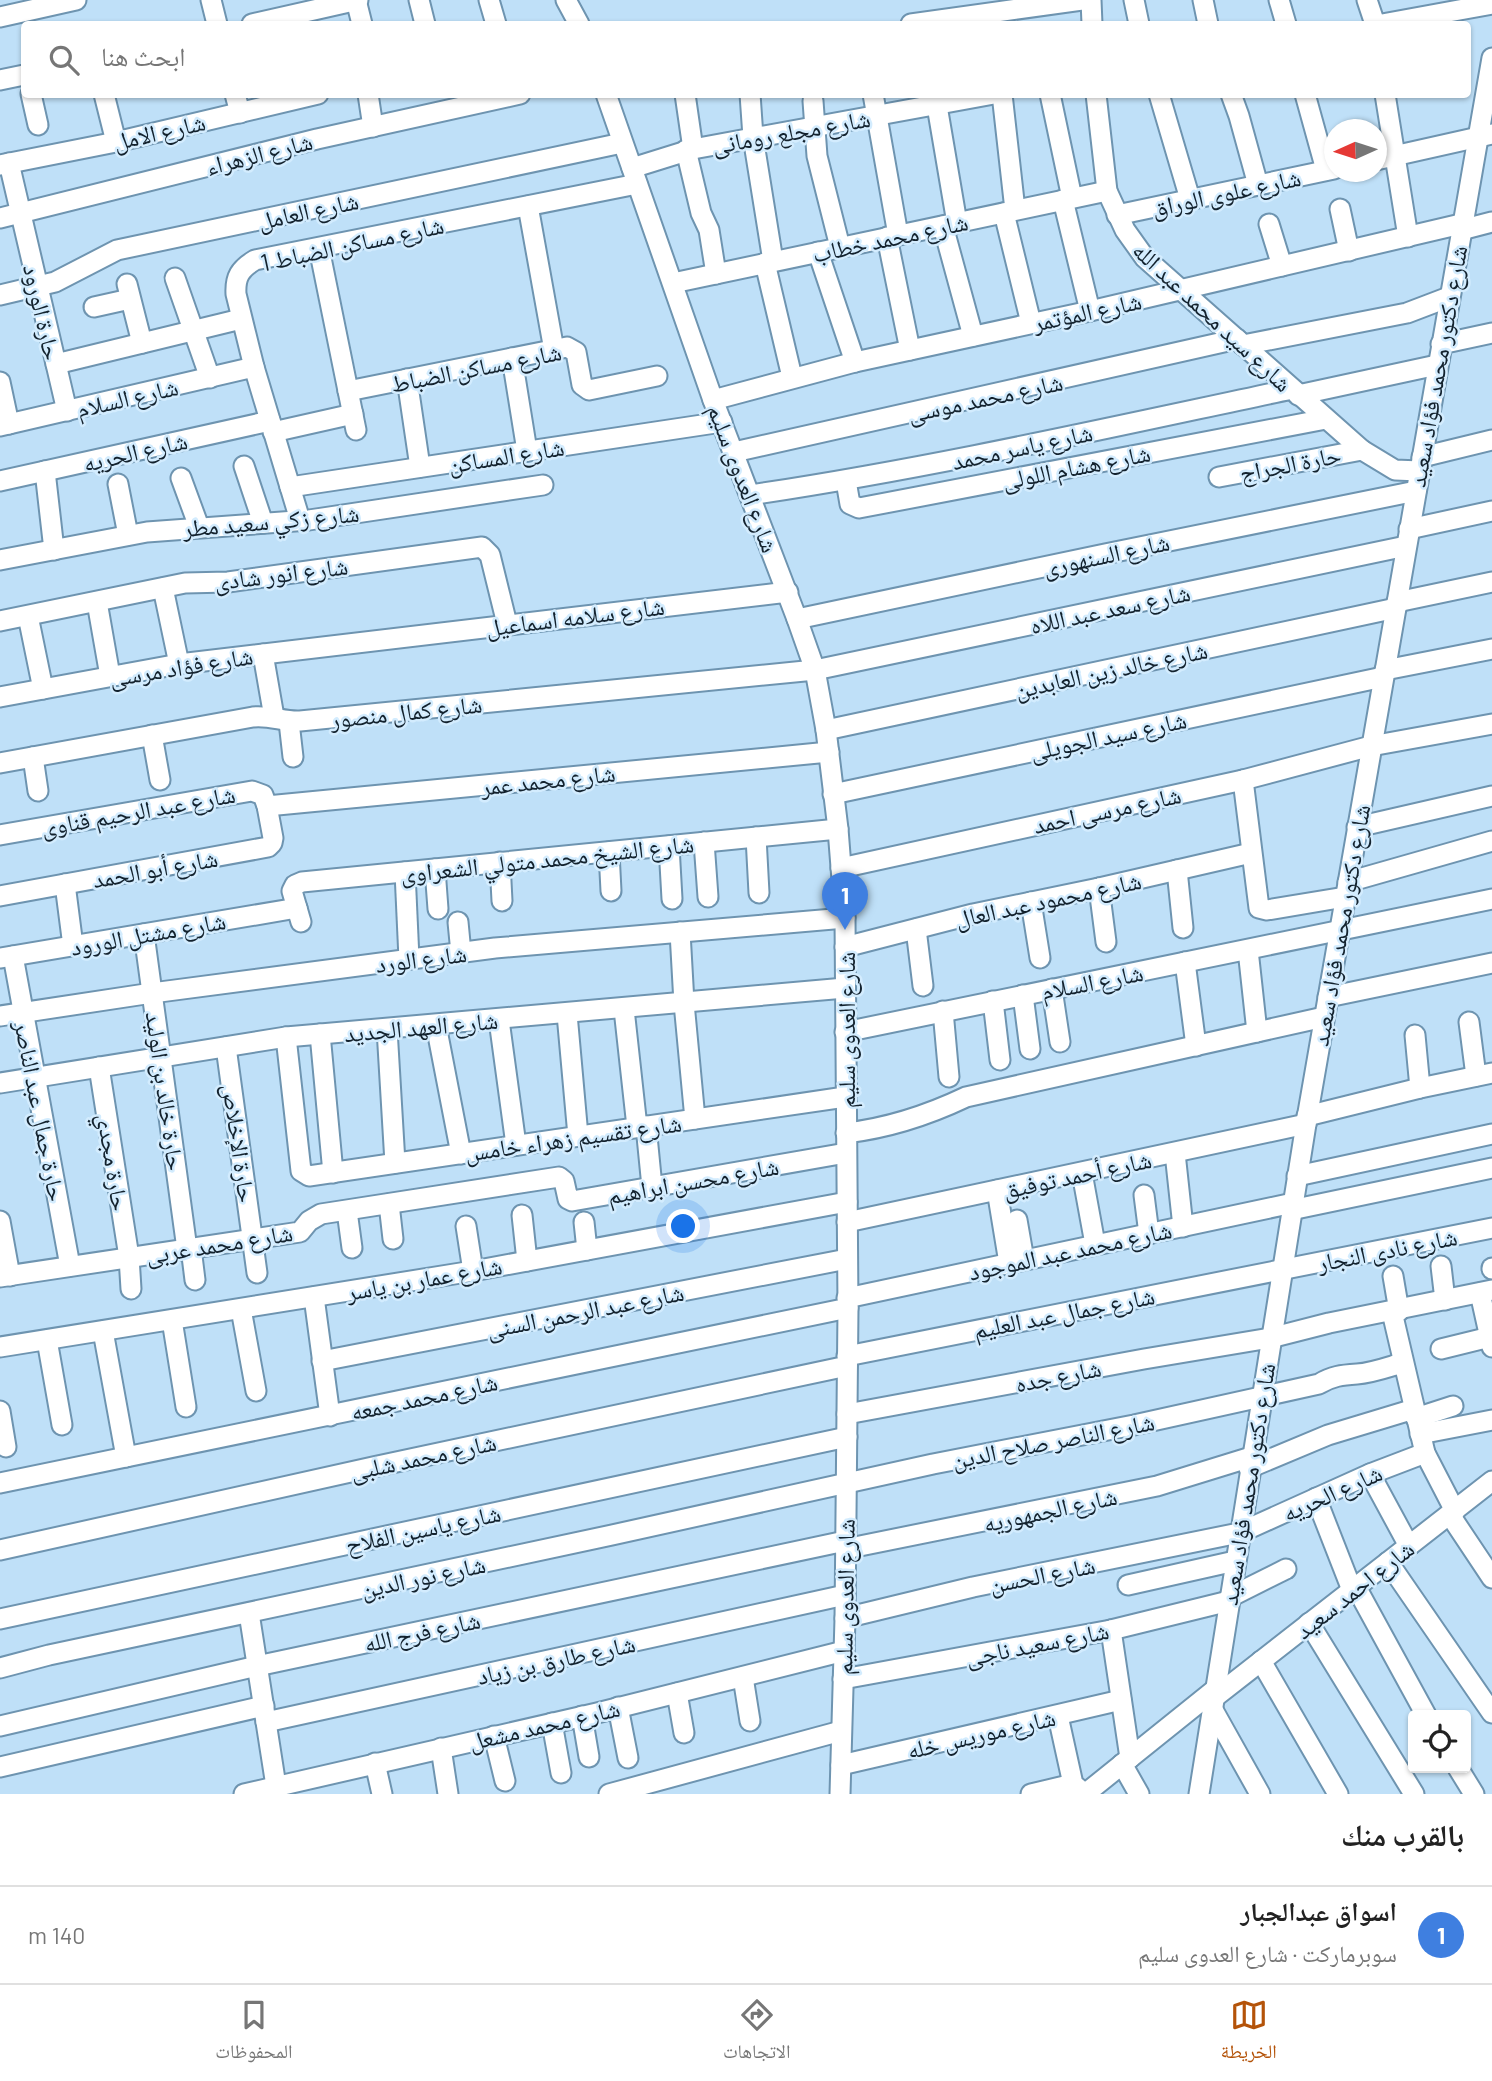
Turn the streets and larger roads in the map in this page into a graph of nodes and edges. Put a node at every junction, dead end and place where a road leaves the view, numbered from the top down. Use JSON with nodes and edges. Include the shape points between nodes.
{"nodes":[{"id":1,"x":76,"y":0,"type":"edge"},
{"id":2,"x":211,"y":0,"type":"edge"},
{"id":3,"x":357,"y":0,"type":"edge"},
{"id":4,"x":419,"y":0,"type":"edge"},
{"id":5,"x":489,"y":0,"type":"edge"},
{"id":6,"x":566,"y":0,"type":"edge"},
{"id":7,"x":1082,"y":0,"type":"edge"},
{"id":8,"x":1091,"y":0,"type":"edge"},
{"id":9,"x":1134,"y":0,"type":"edge"},
{"id":10,"x":1203,"y":0,"type":"edge"},
{"id":11,"x":1279,"y":0,"type":"edge"},
{"id":12,"x":1367,"y":0,"type":"edge"},
{"id":13,"x":54,"y":2,"type":"edge"},
{"id":14,"x":1492,"y":4,"type":"edge"},
{"id":15,"x":0,"y":17,"type":"edge"},
{"id":16,"x":291,"y":20,"type":"edge"},
{"id":17,"x":216,"y":21,"type":"edge"},
{"id":18,"x":361,"y":21,"type":"edge"},
{"id":19,"x":424,"y":21,"type":"edge"},
{"id":20,"x":495,"y":21,"type":"edge"},
{"id":21,"x":577,"y":21,"type":"edge"},
{"id":22,"x":932,"y":21,"type":"edge"},
{"id":23,"x":1092,"y":21,"type":"edge"},
{"id":24,"x":1138,"y":21,"type":"edge"},
{"id":25,"x":1207,"y":21,"type":"edge"},
{"id":26,"x":1285,"y":21,"type":"edge"},
{"id":27,"x":1374,"y":21,"type":"edge"},
{"id":28,"x":1419,"y":21,"type":"edge"},
{"id":29,"x":1492,"y":58,"type":"edge"},
{"id":30,"x":21,"y":76,"type":"edge"},
{"id":31,"x":0,"y":80,"type":"edge"},
{"id":32,"x":32,"y":98,"type":"edge"},
{"id":33,"x":105,"y":98,"type":"edge"},
{"id":34,"x":286,"y":98,"type":"edge"},
{"id":35,"x":369,"y":98,"type":"edge"},
{"id":36,"x":499,"y":98,"type":"edge"},
{"id":37,"x":607,"y":98,"type":"edge"},
{"id":38,"x":685,"y":98,"type":"edge"},
{"id":39,"x":750,"y":98,"type":"edge"},
{"id":40,"x":874,"y":98,"type":"edge"},
{"id":41,"x":959,"y":98,"type":"edge"},
{"id":42,"x":1002,"y":98,"type":"edge"},
{"id":43,"x":1051,"y":98,"type":"edge"},
{"id":44,"x":1096,"y":98,"type":"edge"},
{"id":45,"x":1160,"y":98,"type":"edge"},
{"id":46,"x":1232,"y":98,"type":"edge"},
{"id":47,"x":1306,"y":98,"type":"edge"},
{"id":48,"x":1385,"y":98,"type":"edge"},
{"id":49,"x":936,"y":100,"type":"edge"},
{"id":50,"x":813,"y":101,"type":"dead end"},
{"id":51,"x":238,"y":104,"type":"edge"},
{"id":52,"x":877,"y":116,"type":"junction"},
{"id":53,"x":1385,"y":119,"type":"edge"},
{"id":54,"x":38,"y":125,"type":"dead end"},
{"id":55,"x":373,"y":127,"type":"junction"},
{"id":56,"x":816,"y":127,"type":"junction"},
{"id":57,"x":1485,"y":136,"type":"edge"},
{"id":58,"x":753,"y":137,"type":"junction"},
{"id":59,"x":116,"y":142,"type":"junction"},
{"id":60,"x":622,"y":143,"type":"junction"},
{"id":61,"x":689,"y":150,"type":"junction"},
{"id":62,"x":1324,"y":151,"type":"edge"},
{"id":63,"x":1387,"y":158,"type":"edge"},
{"id":64,"x":4,"y":164,"type":"edge"},
{"id":65,"x":1387,"y":165,"type":"edge"},
{"id":66,"x":1324,"y":170,"type":"edge"},
{"id":67,"x":634,"y":176,"type":"junction"},
{"id":68,"x":1258,"y":185,"type":"junction"},
{"id":69,"x":1107,"y":191,"type":"junction"},
{"id":70,"x":1068,"y":199,"type":"junction"},
{"id":71,"x":1190,"y":200,"type":"junction"},
{"id":72,"x":528,"y":206,"type":"junction"},
{"id":73,"x":1340,"y":209,"type":"dead end"},
{"id":74,"x":1009,"y":212,"type":"junction"},
{"id":75,"x":20,"y":213,"type":"junction"},
{"id":76,"x":1117,"y":215,"type":"junction"},
{"id":77,"x":0,"y":218,"type":"edge"},
{"id":78,"x":1492,"y":222,"type":"edge"},
{"id":79,"x":950,"y":224,"type":"junction"},
{"id":80,"x":1269,"y":224,"type":"dead end"},
{"id":81,"x":1461,"y":227,"type":"junction"},
{"id":82,"x":892,"y":236,"type":"junction"},
{"id":83,"x":1408,"y":237,"type":"junction"},
{"id":84,"x":841,"y":247,"type":"junction"},
{"id":85,"x":318,"y":248,"type":"junction"},
{"id":86,"x":1349,"y":251,"type":"junction"},
{"id":87,"x":818,"y":252,"type":"junction"},
{"id":88,"x":769,"y":262,"type":"junction"},
{"id":89,"x":1282,"y":266,"type":"junction"},
{"id":90,"x":716,"y":274,"type":"junction"},
{"id":91,"x":175,"y":278,"type":"dead end"},
{"id":92,"x":673,"y":282,"type":"junction"},
{"id":93,"x":38,"y":288,"type":"junction"},
{"id":94,"x":1180,"y":290,"type":"junction"},
{"id":95,"x":0,"y":295,"type":"edge"},
{"id":96,"x":1449,"y":297,"type":"junction"},
{"id":97,"x":94,"y":307,"type":"dead end"},
{"id":98,"x":1090,"y":312,"type":"junction"},
{"id":99,"x":241,"y":319,"type":"junction"},
{"id":100,"x":1031,"y":323,"type":"junction"},
{"id":101,"x":194,"y":331,"type":"junction"},
{"id":102,"x":1492,"y":333,"type":"edge"},
{"id":103,"x":973,"y":337,"type":"junction"},
{"id":104,"x":1240,"y":342,"type":"junction"},
{"id":105,"x":142,"y":343,"type":"junction"},
{"id":106,"x":1441,"y":344,"type":"junction"},
{"id":107,"x":554,"y":350,"type":"junction"},
{"id":108,"x":910,"y":350,"type":"junction"},
{"id":109,"x":512,"y":358,"type":"junction"},
{"id":110,"x":855,"y":362,"type":"junction"},
{"id":111,"x":56,"y":364,"type":"junction"},
{"id":112,"x":1437,"y":365,"type":"junction"},
{"id":113,"x":254,"y":367,"type":"junction"},
{"id":114,"x":657,"y":376,"type":"dead end"},
{"id":115,"x":792,"y":377,"type":"junction"},
{"id":116,"x":210,"y":378,"type":"junction"},
{"id":117,"x":407,"y":379,"type":"junction"},
{"id":118,"x":0,"y":382,"type":"edge"},
{"id":119,"x":348,"y":391,"type":"junction"},
{"id":120,"x":1295,"y":392,"type":"junction"},
{"id":121,"x":713,"y":400,"type":"junction"},
{"id":122,"x":67,"y":411,"type":"junction"},
{"id":123,"x":1326,"y":419,"type":"junction"},
{"id":124,"x":722,"y":422,"type":"junction"},
{"id":125,"x":4,"y":425,"type":"edge"},
{"id":126,"x":272,"y":426,"type":"junction"},
{"id":127,"x":1492,"y":440,"type":"edge"},
{"id":128,"x":1362,"y":450,"type":"junction"},
{"id":129,"x":527,"y":451,"type":"junction"},
{"id":130,"x":734,"y":452,"type":"junction"},
{"id":131,"x":1421,"y":464,"type":"junction"},
{"id":132,"x":244,"y":466,"type":"dead end"},
{"id":133,"x":420,"y":467,"type":"junction"},
{"id":134,"x":46,"y":471,"type":"junction"},
{"id":135,"x":1219,"y":477,"type":"dead end"},
{"id":136,"x":181,"y":478,"type":"dead end"},
{"id":137,"x":0,"y":481,"type":"edge"},
{"id":138,"x":846,"y":481,"type":"junction"},
{"id":139,"x":118,"y":484,"type":"dead end"},
{"id":140,"x":543,"y":485,"type":"dead end"},
{"id":141,"x":290,"y":487,"type":"junction"},
{"id":142,"x":1416,"y":491,"type":"junction"},
{"id":143,"x":750,"y":495,"type":"junction"},
{"id":144,"x":1492,"y":511,"type":"edge"},
{"id":145,"x":300,"y":520,"type":"junction"},
{"id":146,"x":263,"y":523,"type":"junction"},
{"id":147,"x":199,"y":527,"type":"junction"},
{"id":148,"x":128,"y":536,"type":"junction"},
{"id":149,"x":1408,"y":538,"type":"junction"},
{"id":150,"x":54,"y":550,"type":"junction"},
{"id":151,"x":0,"y":560,"type":"edge"},
{"id":152,"x":1492,"y":582,"type":"edge"},
{"id":153,"x":163,"y":588,"type":"junction"},
{"id":154,"x":788,"y":592,"type":"junction"},
{"id":155,"x":97,"y":602,"type":"junction"},
{"id":156,"x":1396,"y":605,"type":"junction"},
{"id":157,"x":28,"y":616,"type":"junction"},
{"id":158,"x":797,"y":619,"type":"junction"},
{"id":159,"x":0,"y":621,"type":"edge"},
{"id":160,"x":507,"y":624,"type":"junction"},
{"id":161,"x":363,"y":642,"type":"joint"},
{"id":162,"x":1492,"y":649,"type":"edge"},
{"id":163,"x":263,"y":654,"type":"junction"},
{"id":164,"x":179,"y":664,"type":"junction"},
{"id":165,"x":815,"y":670,"type":"junction"},
{"id":166,"x":1384,"y":674,"type":"junction"},
{"id":167,"x":110,"y":676,"type":"junction"},
{"id":168,"x":43,"y":689,"type":"junction"},
{"id":169,"x":0,"y":697,"type":"edge"},
{"id":170,"x":282,"y":719,"type":"junction"},
{"id":171,"x":1492,"y":724,"type":"edge"},
{"id":172,"x":825,"y":730,"type":"junction"},
{"id":173,"x":152,"y":736,"type":"junction"},
{"id":174,"x":1371,"y":747,"type":"junction"},
{"id":175,"x":828,"y":752,"type":"junction"},
{"id":176,"x":33,"y":757,"type":"junction"},
{"id":177,"x":293,"y":757,"type":"dead end"},
{"id":178,"x":0,"y":763,"type":"edge"},
{"id":179,"x":160,"y":780,"type":"dead end"},
{"id":180,"x":1243,"y":780,"type":"junction"},
{"id":181,"x":38,"y":790,"type":"dead end"},
{"id":182,"x":833,"y":794,"type":"junction"},
{"id":183,"x":1492,"y":796,"type":"edge"},
{"id":184,"x":268,"y":806,"type":"junction"},
{"id":185,"x":1357,"y":827,"type":"junction"},
{"id":186,"x":838,"y":829,"type":"junction"},
{"id":187,"x":0,"y":835,"type":"edge"},
{"id":188,"x":756,"y":837,"type":"junction"},
{"id":189,"x":1492,"y":841,"type":"edge"},
{"id":190,"x":704,"y":842,"type":"junction"},
{"id":191,"x":669,"y":846,"type":"junction"},
{"id":192,"x":609,"y":852,"type":"junction"},
{"id":193,"x":1251,"y":853,"type":"junction"},
{"id":194,"x":500,"y":862,"type":"junction"},
{"id":195,"x":841,"y":868,"type":"junction"},
{"id":196,"x":435,"y":869,"type":"junction"},
{"id":197,"x":1177,"y":870,"type":"junction"},
{"id":198,"x":405,"y":872,"type":"junction"},
{"id":199,"x":65,"y":884,"type":"junction"},
{"id":200,"x":1099,"y":888,"type":"junction"},
{"id":201,"x":1347,"y":889,"type":"junction"},
{"id":202,"x":611,"y":891,"type":"dead end"},
{"id":203,"x":759,"y":893,"type":"dead end"},
{"id":204,"x":0,"y":896,"type":"edge"},
{"id":205,"x":708,"y":897,"type":"dead end"},
{"id":206,"x":671,"y":899,"type":"dead end"},
{"id":207,"x":1492,"y":899,"type":"edge"},
{"id":208,"x":502,"y":901,"type":"dead end"},
{"id":209,"x":1031,"y":902,"type":"junction"},
{"id":210,"x":438,"y":909,"type":"dead end"},
{"id":211,"x":299,"y":915,"type":"joint"},
{"id":212,"x":845,"y":918,"type":"junction"},
{"id":213,"x":458,"y":922,"type":"dead end"},
{"id":214,"x":1183,"y":928,"type":"dead end"},
{"id":215,"x":916,"y":929,"type":"junction"},
{"id":216,"x":1339,"y":931,"type":"junction"},
{"id":217,"x":680,"y":932,"type":"junction"},
{"id":218,"x":144,"y":934,"type":"junction"},
{"id":219,"x":1106,"y":942,"type":"dead end"},
{"id":220,"x":73,"y":946,"type":"junction"},
{"id":221,"x":845,"y":947,"type":"junction"},
{"id":222,"x":1248,"y":950,"type":"junction"},
{"id":223,"x":461,"y":953,"type":"junction"},
{"id":224,"x":6,"y":957,"type":"edge"},
{"id":225,"x":1040,"y":958,"type":"dead end"},
{"id":226,"x":409,"y":959,"type":"junction"},
{"id":227,"x":1185,"y":962,"type":"junction"},
{"id":228,"x":1492,"y":963,"type":"edge"},
{"id":229,"x":923,"y":986,"type":"dead end"},
{"id":230,"x":845,"y":989,"type":"junction"},
{"id":231,"x":1052,"y":989,"type":"junction"},
{"id":232,"x":152,"y":993,"type":"junction"},
{"id":233,"x":1023,"y":995,"type":"junction"},
{"id":234,"x":1328,"y":997,"type":"junction"},
{"id":235,"x":993,"y":1001,"type":"junction"},
{"id":236,"x":684,"y":1003,"type":"junction"},
{"id":237,"x":624,"y":1009,"type":"junction"},
{"id":238,"x":943,"y":1012,"type":"junction"},
{"id":239,"x":23,"y":1013,"type":"junction"},
{"id":240,"x":567,"y":1014,"type":"junction"},
{"id":241,"x":0,"y":1016,"type":"edge"},
{"id":242,"x":1324,"y":1017,"type":"junction"},
{"id":243,"x":499,"y":1020,"type":"junction"},
{"id":244,"x":1469,"y":1022,"type":"dead end"},
{"id":245,"x":436,"y":1025,"type":"junction"},
{"id":246,"x":387,"y":1029,"type":"junction"},
{"id":247,"x":845,"y":1032,"type":"junction"},
{"id":248,"x":1257,"y":1032,"type":"junction"},
{"id":249,"x":320,"y":1034,"type":"junction"},
{"id":250,"x":1415,"y":1035,"type":"dead end"},
{"id":251,"x":286,"y":1037,"type":"junction"},
{"id":252,"x":1060,"y":1042,"type":"dead end"},
{"id":253,"x":1196,"y":1046,"type":"junction"},
{"id":254,"x":226,"y":1047,"type":"junction"},
{"id":255,"x":1030,"y":1049,"type":"dead end"},
{"id":256,"x":161,"y":1058,"type":"junction"},
{"id":257,"x":1000,"y":1060,"type":"dead end"},
{"id":258,"x":99,"y":1067,"type":"junction"},
{"id":259,"x":1484,"y":1075,"type":"edge"},
{"id":260,"x":35,"y":1077,"type":"junction"},
{"id":261,"x":949,"y":1077,"type":"dead end"},
{"id":262,"x":0,"y":1083,"type":"edge"},
{"id":263,"x":1420,"y":1088,"type":"junction"},
{"id":264,"x":845,"y":1097,"type":"junction"},
{"id":265,"x":695,"y":1119,"type":"junction"},
{"id":266,"x":1306,"y":1120,"type":"junction"},
{"id":267,"x":641,"y":1127,"type":"junction"},
{"id":268,"x":846,"y":1133,"type":"junction"},
{"id":269,"x":1492,"y":1134,"type":"edge"},
{"id":270,"x":578,"y":1136,"type":"junction"},
{"id":271,"x":516,"y":1146,"type":"junction"},
{"id":272,"x":846,"y":1153,"type":"junction"},
{"id":273,"x":1175,"y":1153,"type":"junction"},
{"id":274,"x":461,"y":1154,"type":"junction"},
{"id":275,"x":394,"y":1163,"type":"junction"},
{"id":276,"x":1492,"y":1168,"type":"edge"},
{"id":277,"x":333,"y":1172,"type":"junction"},
{"id":278,"x":1082,"y":1173,"type":"junction"},
{"id":279,"x":1297,"y":1175,"type":"junction"},
{"id":280,"x":557,"y":1177,"type":"joint"},
{"id":281,"x":652,"y":1187,"type":"junction"},
{"id":282,"x":997,"y":1190,"type":"junction"},
{"id":283,"x":1144,"y":1195,"type":"dead end"},
{"id":284,"x":847,"y":1202,"type":"junction"},
{"id":285,"x":389,"y":1204,"type":"junction"},
{"id":286,"x":1292,"y":1207,"type":"junction"},
{"id":287,"x":348,"y":1210,"type":"junction"},
{"id":288,"x":522,"y":1215,"type":"dead end"},
{"id":289,"x":1017,"y":1220,"type":"dead end"},
{"id":290,"x":0,"y":1221,"type":"edge"},
{"id":291,"x":584,"y":1222,"type":"dead end"},
{"id":292,"x":847,"y":1222,"type":"junction"},
{"id":293,"x":466,"y":1226,"type":"dead end"},
{"id":294,"x":1183,"y":1227,"type":"junction"},
{"id":295,"x":1492,"y":1228,"type":"edge"},
{"id":296,"x":1149,"y":1234,"type":"junction"},
{"id":297,"x":254,"y":1239,"type":"junction"},
{"id":298,"x":393,"y":1239,"type":"dead end"},
{"id":299,"x":1095,"y":1244,"type":"junction"},
{"id":300,"x":352,"y":1248,"type":"dead end"},
{"id":301,"x":189,"y":1249,"type":"junction"},
{"id":302,"x":587,"y":1250,"type":"junction"},
{"id":303,"x":129,"y":1258,"type":"junction"},
{"id":304,"x":847,"y":1259,"type":"junction"},
{"id":305,"x":527,"y":1261,"type":"junction"},
{"id":306,"x":1016,"y":1261,"type":"junction"},
{"id":307,"x":71,"y":1266,"type":"junction"},
{"id":308,"x":1441,"y":1266,"type":"dead end"},
{"id":309,"x":1282,"y":1270,"type":"junction"},
{"id":310,"x":473,"y":1271,"type":"junction"},
{"id":311,"x":257,"y":1273,"type":"dead end"},
{"id":312,"x":5,"y":1276,"type":"edge"},
{"id":313,"x":1393,"y":1276,"type":"dead end"},
{"id":314,"x":195,"y":1280,"type":"dead end"},
{"id":315,"x":131,"y":1289,"type":"dead end"},
{"id":316,"x":1486,"y":1292,"type":"edge"},
{"id":317,"x":314,"y":1297,"type":"junction"},
{"id":318,"x":1445,"y":1300,"type":"junction"},
{"id":319,"x":847,"y":1303,"type":"junction"},
{"id":320,"x":241,"y":1309,"type":"junction"},
{"id":321,"x":1395,"y":1311,"type":"junction"},
{"id":322,"x":172,"y":1320,"type":"junction"},
{"id":323,"x":103,"y":1331,"type":"junction"},
{"id":324,"x":1270,"y":1338,"type":"junction"},
{"id":325,"x":47,"y":1340,"type":"junction"},
{"id":326,"x":1491,"y":1342,"type":"edge"},
{"id":327,"x":0,"y":1347,"type":"edge"},
{"id":328,"x":1441,"y":1349,"type":"dead end"},
{"id":329,"x":322,"y":1361,"type":"junction"},
{"id":330,"x":847,"y":1361,"type":"junction"},
{"id":331,"x":1402,"y":1363,"type":"junction"},
{"id":332,"x":256,"y":1391,"type":"dead end"},
{"id":333,"x":1261,"y":1398,"type":"junction"},
{"id":334,"x":1453,"y":1406,"type":"dead end"},
{"id":335,"x":186,"y":1407,"type":"dead end"},
{"id":336,"x":0,"y":1411,"type":"edge"},
{"id":337,"x":847,"y":1415,"type":"junction"},
{"id":338,"x":330,"y":1416,"type":"junction"},
{"id":339,"x":1492,"y":1420,"type":"edge"},
{"id":340,"x":62,"y":1425,"type":"dead end"},
{"id":341,"x":1419,"y":1429,"type":"junction"},
{"id":342,"x":847,"y":1437,"type":"junction"},
{"id":343,"x":6,"y":1447,"type":"dead end"},
{"id":344,"x":126,"y":1457,"type":"junction"},
{"id":345,"x":1250,"y":1462,"type":"junction"},
{"id":346,"x":1370,"y":1474,"type":"junction"},
{"id":347,"x":1492,"y":1481,"type":"edge"},
{"id":348,"x":0,"y":1483,"type":"edge"},
{"id":349,"x":846,"y":1485,"type":"junction"},
{"id":350,"x":1316,"y":1499,"type":"junction"},
{"id":351,"x":1452,"y":1513,"type":"junction"},
{"id":352,"x":1239,"y":1533,"type":"junction"},
{"id":353,"x":845,"y":1545,"type":"junction"},
{"id":354,"x":1409,"y":1546,"type":"junction"},
{"id":355,"x":0,"y":1550,"type":"edge"},
{"id":356,"x":1235,"y":1561,"type":"junction"},
{"id":357,"x":1388,"y":1563,"type":"junction"},
{"id":358,"x":1286,"y":1569,"type":"dead end"},
{"id":359,"x":1492,"y":1578,"type":"edge"},
{"id":360,"x":1128,"y":1585,"type":"dead end"},
{"id":361,"x":1354,"y":1589,"type":"junction"},
{"id":362,"x":845,"y":1595,"type":"junction"},
{"id":363,"x":1229,"y":1599,"type":"junction"},
{"id":364,"x":249,"y":1613,"type":"junction"},
{"id":365,"x":845,"y":1618,"type":"junction"},
{"id":366,"x":0,"y":1619,"type":"edge"},
{"id":367,"x":1309,"y":1623,"type":"junction"},
{"id":368,"x":1111,"y":1630,"type":"junction"},
{"id":369,"x":844,"y":1651,"type":"junction"},
{"id":370,"x":1261,"y":1661,"type":"junction"},
{"id":371,"x":257,"y":1666,"type":"junction"},
{"id":372,"x":0,"y":1668,"type":"edge"},
{"id":373,"x":743,"y":1676,"type":"junction"},
{"id":374,"x":844,"y":1679,"type":"junction"},
{"id":375,"x":677,"y":1693,"type":"junction"},
{"id":376,"x":1215,"y":1698,"type":"junction"},
{"id":377,"x":1121,"y":1700,"type":"junction"},
{"id":378,"x":618,"y":1707,"type":"junction"},
{"id":379,"x":1423,"y":1710,"type":"edge"},
{"id":380,"x":1492,"y":1713,"type":"edge"},
{"id":381,"x":265,"y":1714,"type":"junction"},
{"id":382,"x":582,"y":1716,"type":"junction"},
{"id":383,"x":1058,"y":1716,"type":"junction"},
{"id":384,"x":750,"y":1721,"type":"dead end"},
{"id":385,"x":552,"y":1723,"type":"junction"},
{"id":386,"x":0,"y":1726,"type":"edge"},
{"id":387,"x":841,"y":1731,"type":"junction"},
{"id":388,"x":684,"y":1733,"type":"dead end"},
{"id":389,"x":494,"y":1736,"type":"junction"},
{"id":390,"x":441,"y":1748,"type":"junction"},
{"id":391,"x":589,"y":1757,"type":"dead end"},
{"id":392,"x":628,"y":1758,"type":"dead end"},
{"id":393,"x":1126,"y":1761,"type":"junction"},
{"id":394,"x":374,"y":1763,"type":"junction"},
{"id":395,"x":841,"y":1765,"type":"junction"},
{"id":396,"x":0,"y":1767,"type":"edge"},
{"id":397,"x":561,"y":1773,"type":"dead end"},
{"id":398,"x":1461,"y":1773,"type":"edge"},
{"id":399,"x":505,"y":1781,"type":"dead end"},
{"id":400,"x":276,"y":1786,"type":"junction"},
{"id":401,"x":313,"y":1786,"type":"edge"},
{"id":402,"x":1081,"y":1791,"type":"edge"},
{"id":403,"x":251,"y":1793,"type":"edge"},
{"id":404,"x":382,"y":1794,"type":"edge"},
{"id":405,"x":448,"y":1794,"type":"edge"},
{"id":406,"x":609,"y":1794,"type":"edge"},
{"id":407,"x":840,"y":1794,"type":"edge"},
{"id":408,"x":1031,"y":1794,"type":"edge"},
{"id":409,"x":1139,"y":1794,"type":"edge"},
{"id":410,"x":1199,"y":1794,"type":"edge"},
{"id":411,"x":1260,"y":1794,"type":"edge"},
{"id":412,"x":1338,"y":1794,"type":"edge"},
{"id":413,"x":1414,"y":1794,"type":"edge"},
{"id":414,"x":1474,"y":1794,"type":"edge"}],
"edges":[{"from":1,"to":13,"type":"street"},
{"from":2,"to":17,"type":"street"},
{"from":3,"to":16,"type":"street"},
{"from":3,"to":18,"type":"street"},
{"from":4,"to":19,"type":"street"},
{"from":5,"to":20,"type":"street"},
{"from":6,"to":21,"type":"street"},
{"from":7,"to":22,"type":"street"},
{"from":8,"to":23,"type":"street"},
{"from":9,"to":24,"type":"street"},
{"from":10,"to":25,"type":"street"},
{"from":11,"to":26,"type":"street"},
{"from":12,"to":27,"type":"street"},
{"from":13,"to":15,"type":"street"},
{"from":14,"to":28,"type":"street"},
{"from":29,"to":57,"type":"street","name":"شارع دكتور محمد فؤاد سعيد"},
{"from":30,"to":31,"type":"street"},
{"from":32,"to":54,"type":"street"},
{"from":33,"to":59,"type":"street"},
{"from":34,"to":51,"type":"street","name":"شارع الامل"},
{"from":35,"to":55,"type":"street"},
{"from":36,"to":55,"type":"street","name":"شارع الزهراء"},
{"from":37,"to":60,"type":"street","name":"شارع العدوى سليم"},
{"from":38,"to":61,"type":"street"},
{"from":39,"to":58,"type":"street"},
{"from":40,"to":52,"type":"street"},
{"from":41,"to":49,"type":"street","name":"شارع مجلع رومانى"},
{"from":42,"to":74,"type":"street"},
{"from":43,"to":70,"type":"street"},
{"from":44,"to":69,"type":"street","name":"شارع سيد محمد عبد الله"},
{"from":45,"to":71,"type":"street"},
{"from":46,"to":68,"type":"street"},
{"from":47,"to":62,"type":"street"},
{"from":48,"to":53,"type":"street"},
{"from":49,"to":52,"type":"street","name":"شارع مجلع رومانى"},
{"from":49,"to":79,"type":"street"},
{"from":50,"to":56,"type":"street"},
{"from":51,"to":59,"type":"street","name":"شارع الامل"},
{"from":52,"to":56,"type":"street","name":"شارع مجلع رومانى"},
{"from":52,"to":82,"type":"street"},
{"from":55,"to":75,"type":"street","name":"شارع الزهراء"},
{"from":56,"to":58,"type":"street","name":"شارع مجلع رومانى"},
{"from":56,"to":84,"type":"street","via":[[817,156]]},
{"from":57,"to":63,"type":"street"},
{"from":57,"to":81,"type":"street","name":"شارع دكتور محمد فؤاد سعيد"},
{"from":58,"to":61,"type":"street","name":"شارع مجلع رومانى"},
{"from":58,"to":88,"type":"street"},
{"from":59,"to":64,"type":"street","name":"شارع الامل"},
{"from":60,"to":67,"type":"street","name":"شارع العدوى سليم"},
{"from":60,"to":93,"type":"street","name":"شارع العامل","via":[[117,250]]},
{"from":61,"to":67,"type":"street","name":"شارع مجلع رومانى"},
{"from":61,"to":90,"type":"street"},
{"from":64,"to":75,"type":"street","name":"حارة الورود"},
{"from":65,"to":83,"type":"street"},
{"from":66,"to":68,"type":"street","name":"شارع علوى الوراق"},
{"from":67,"to":72,"type":"street","name":"شارع مساكن الضباط 1"},
{"from":67,"to":92,"type":"street","name":"شارع العدوى سليم"},
{"from":68,"to":71,"type":"street","name":"شارع علوى الوراق"},
{"from":69,"to":70,"type":"street","name":"شارع محمد خطاب"},
{"from":69,"to":76,"type":"street","name":"شارع سيد محمد عبد الله"},
{"from":70,"to":74,"type":"street","name":"شارع محمد خطاب"},
{"from":70,"to":98,"type":"street"},
{"from":71,"to":76,"type":"street","name":"شارع علوى الوراق"},
{"from":72,"to":85,"type":"street","name":"شارع مساكن الضباط 1"},
{"from":72,"to":107,"type":"street"},
{"from":73,"to":86,"type":"street"},
{"from":74,"to":79,"type":"street","name":"شارع محمد خطاب"},
{"from":74,"to":100,"type":"street"},
{"from":75,"to":77,"type":"street","name":"شارع الزهراء"},
{"from":75,"to":93,"type":"street","name":"حارة الورود"},
{"from":76,"to":94,"type":"street","name":"شارع سيد محمد عبد الله","via":[[1145,258]]},
{"from":78,"to":81,"type":"street","name":"شارع المؤتمر"},
{"from":79,"to":82,"type":"street","name":"شارع محمد خطاب"},
{"from":79,"to":103,"type":"street"},
{"from":80,"to":89,"type":"street"},
{"from":81,"to":83,"type":"street","name":"شارع المؤتمر"},
{"from":81,"to":96,"type":"street","name":"شارع دكتور محمد فؤاد سعيد"},
{"from":82,"to":84,"type":"street","name":"شارع محمد خطاب"},
{"from":82,"to":108,"type":"street"},
{"from":83,"to":86,"type":"street","name":"شارع المؤتمر"},
{"from":84,"to":87,"type":"street","name":"شارع محمد خطاب"},
{"from":85,"to":99,"type":"street","name":"شارع مساكن الضباط 1","via":[[255,260],[244,267],[235,283]]},
{"from":85,"to":119,"type":"street"},
{"from":86,"to":89,"type":"street","name":"شارع المؤتمر"},
{"from":87,"to":88,"type":"street","name":"شارع محمد خطاب"},
{"from":87,"to":110,"type":"street"},
{"from":88,"to":90,"type":"street","name":"شارع محمد خطاب"},
{"from":88,"to":115,"type":"street"},
{"from":89,"to":94,"type":"street","name":"شارع المؤتمر"},
{"from":90,"to":92,"type":"street","name":"شارع محمد خطاب"},
{"from":91,"to":101,"type":"street"},
{"from":92,"to":121,"type":"street","name":"شارع العدوى سليم"},
{"from":93,"to":95,"type":"street","name":"شارع العامل"},
{"from":93,"to":111,"type":"street","name":"حارة الورود"},
{"from":94,"to":98,"type":"street","name":"شارع المؤتمر"},
{"from":94,"to":104,"type":"street","name":"شارع سيد محمد عبد الله"},
{"from":96,"to":104,"type":"street","name":"شارع محمد موسى","via":[[1407,313]]},
{"from":96,"to":106,"type":"street","name":"شارع دكتور محمد فؤاد سعيد"},
{"from":97,"to":105,"type":"street","via":[[128,291]]},
{"from":98,"to":100,"type":"street","name":"شارع المؤتمر"},
{"from":99,"to":101,"type":"street"},
{"from":99,"to":113,"type":"street","name":"شارع مساكن الضباط 1"},
{"from":100,"to":103,"type":"street","name":"شارع المؤتمر"},
{"from":101,"to":105,"type":"street"},
{"from":101,"to":116,"type":"street"},
{"from":102,"to":106,"type":"street"},
{"from":103,"to":108,"type":"street","name":"شارع المؤتمر"},
{"from":104,"to":120,"type":"street","name":"شارع سيد محمد عبد الله"},
{"from":104,"to":130,"type":"street","name":"شارع محمد موسى"},
{"from":105,"to":111,"type":"street"},
{"from":106,"to":112,"type":"street","name":"شارع دكتور محمد فؤاد سعيد"},
{"from":107,"to":109,"type":"street","name":"شارع مساكن الضباط"},
{"from":107,"to":114,"type":"street","name":"شارع مساكن الضباط","via":[[570,347],[576,352],[582,385],[589,390]]},
{"from":108,"to":110,"type":"street","name":"شارع المؤتمر"},
{"from":109,"to":117,"type":"street","name":"شارع مساكن الضباط"},
{"from":109,"to":129,"type":"street"},
{"from":110,"to":115,"type":"street","name":"شارع المؤتمر"},
{"from":111,"to":122,"type":"street","name":"حارة الورود"},
{"from":112,"to":120,"type":"street","name":"شارع ياسر محمد"},
{"from":112,"to":131,"type":"street","name":"شارع دكتور محمد فؤاد سعيد"},
{"from":113,"to":116,"type":"street","name":"شارع السلام"},
{"from":113,"to":126,"type":"street","name":"شارع مساكن الضباط 1"},
{"from":115,"to":121,"type":"street","name":"شارع المؤتمر"},
{"from":116,"to":122,"type":"street","name":"شارع السلام"},
{"from":117,"to":119,"type":"street","name":"شارع مساكن الضباط"},
{"from":117,"to":133,"type":"street"},
{"from":118,"to":125,"type":"street"},
{"from":119,"to":126,"type":"street","name":"شارع الحريه","via":[[354,422]]},
{"from":120,"to":123,"type":"street","name":"شارع سيد محمد عبد الله"},
{"from":120,"to":138,"type":"street","name":"شارع ياسر محمد"},
{"from":121,"to":124,"type":"street","name":"شارع العدوى سليم"},
{"from":122,"to":125,"type":"street","name":"شارع السلام"},
{"from":123,"to":128,"type":"street","name":"شارع سيد محمد عبد الله"},
{"from":123,"to":138,"type":"street","name":"شارع هشام اللولى","via":[[859,508],[850,504]]},
{"from":124,"to":129,"type":"street","name":"شارع المساكن"},
{"from":124,"to":130,"type":"street","name":"شارع العدوى سليم"},
{"from":126,"to":134,"type":"street","name":"شارع الحريه"},
{"from":126,"to":141,"type":"street","name":"شارع مساكن الضباط 1"},
{"from":127,"to":131,"type":"street"},
{"from":128,"to":131,"type":"street","name":"شارع سيد محمد عبد الله","via":[[1395,470]]},
{"from":128,"to":135,"type":"street","name":"حارة الجراج"},
{"from":129,"to":133,"type":"street","name":"شارع المساكن"},
{"from":130,"to":143,"type":"street","name":"شارع العدوى سليم"},
{"from":131,"to":142,"type":"street","name":"شارع دكتور محمد فؤاد سعيد"},
{"from":132,"to":146,"type":"street"},
{"from":133,"to":141,"type":"street","name":"شارع المساكن"},
{"from":134,"to":137,"type":"street","name":"شارع الحريه"},
{"from":134,"to":150,"type":"street"},
{"from":136,"to":147,"type":"street"},
{"from":138,"to":143,"type":"street","name":"شارع ياسر محمد"},
{"from":139,"to":148,"type":"street"},
{"from":140,"to":145,"type":"street","name":"شارع زكي سعيد مطر"},
{"from":141,"to":145,"type":"street","name":"شارع مساكن الضباط 1"},
{"from":142,"to":149,"type":"street","name":"شارع دكتور محمد فؤاد سعيد"},
{"from":142,"to":158,"type":"street","name":"شارع السنهورى"},
{"from":143,"to":154,"type":"street","name":"شارع العدوى سليم"},
{"from":144,"to":149,"type":"street","name":"شارع سعد عبد اللاه"},
{"from":145,"to":146,"type":"street","name":"شارع زكي سعيد مطر"},
{"from":146,"to":147,"type":"street","name":"شارع زكي سعيد مطر"},
{"from":147,"to":148,"type":"street","name":"شارع زكي سعيد مطر"},
{"from":148,"to":150,"type":"street","name":"شارع زكي سعيد مطر"},
{"from":149,"to":156,"type":"street","name":"شارع دكتور محمد فؤاد سعيد"},
{"from":149,"to":165,"type":"street","name":"شارع سعد عبد اللاه"},
{"from":150,"to":151,"type":"street","name":"شارع زكي سعيد مطر"},
{"from":152,"to":156,"type":"street","name":"شارع خالد زين العابدين"},
{"from":153,"to":155,"type":"street","name":"شارع انور شادى"},
{"from":153,"to":160,"type":"street","name":"شارع انور شادى","via":[[482,547],[490,555]]},
{"from":153,"to":164,"type":"street"},
{"from":154,"to":158,"type":"street","name":"شارع العدوى سليم"},
{"from":154,"to":160,"type":"street","name":"شارع سلامه اسماعيل"},
{"from":155,"to":157,"type":"street","name":"شارع انور شادى"},
{"from":155,"to":167,"type":"street"},
{"from":156,"to":166,"type":"street","name":"شارع دكتور محمد فؤاد سعيد"},
{"from":156,"to":172,"type":"street","name":"شارع خالد زين العابدين"},
{"from":157,"to":159,"type":"street","name":"شارع انور شادى"},
{"from":157,"to":168,"type":"street"},
{"from":158,"to":165,"type":"street","name":"شارع العدوى سليم"},
{"from":160,"to":161,"type":"street","name":"شارع سلامه اسماعيل"},
{"from":161,"to":163,"type":"street","name":"شارع فؤاد مرسى"},
{"from":162,"to":166,"type":"street","name":"شارع سيد الجويلى"},
{"from":163,"to":164,"type":"street","name":"شارع فؤاد مرسى"},
{"from":163,"to":170,"type":"street"},
{"from":164,"to":167,"type":"street","name":"شارع فؤاد مرسى"},
{"from":165,"to":170,"type":"street","name":"شارع كمال منصور"},
{"from":165,"to":172,"type":"street","name":"شارع العدوى سليم"},
{"from":166,"to":174,"type":"street","name":"شارع دكتور محمد فؤاد سعيد"},
{"from":166,"to":182,"type":"street","name":"شارع سيد الجويلى"},
{"from":167,"to":168,"type":"street","name":"شارع فؤاد مرسى"},
{"from":168,"to":169,"type":"street","name":"شارع فؤاد مرسى"},
{"from":170,"to":173,"type":"street","name":"شارع كمال منصور","via":[[253,717]]},
{"from":170,"to":177,"type":"street"},
{"from":171,"to":174,"type":"street","name":"شارع مرسى احمد"},
{"from":172,"to":175,"type":"street","name":"شارع العدوى سليم"},
{"from":173,"to":176,"type":"street","name":"شارع كمال منصور"},
{"from":173,"to":179,"type":"street"},
{"from":174,"to":180,"type":"street","name":"شارع مرسى احمد"},
{"from":174,"to":185,"type":"street","name":"شارع دكتور محمد فؤاد سعيد"},
{"from":175,"to":182,"type":"street","name":"شارع العدوى سليم"},
{"from":175,"to":184,"type":"street","name":"شارع محمد عمر"},
{"from":176,"to":178,"type":"street","name":"شارع كمال منصور"},
{"from":176,"to":181,"type":"street"},
{"from":180,"to":193,"type":"street"},
{"from":180,"to":195,"type":"street","name":"شارع مرسى احمد"},
{"from":182,"to":186,"type":"street","name":"شارع العدوى سليم"},
{"from":183,"to":185,"type":"street"},
{"from":184,"to":187,"type":"street","name":"شارع عبد الرحيم قناوى","via":[[263,795],[252,791]]},
{"from":184,"to":199,"type":"street","name":"شارع أبو الحمد","via":[[273,838],[268,847]]},
{"from":185,"to":201,"type":"street","name":"شارع دكتور محمد فؤاد سعيد"},
{"from":186,"to":188,"type":"street","name":"شارع الشيخ محمد متولي الشعراوى"},
{"from":186,"to":195,"type":"street","name":"شارع العدوى سليم"},
{"from":188,"to":190,"type":"street","name":"شارع الشيخ محمد متولي الشعراوى"},
{"from":188,"to":203,"type":"street"},
{"from":189,"to":201,"type":"street"},
{"from":190,"to":191,"type":"street","name":"شارع الشيخ محمد متولي الشعراوى"},
{"from":190,"to":205,"type":"street"},
{"from":191,"to":192,"type":"street","name":"شارع الشيخ محمد متولي الشعراوى"},
{"from":191,"to":206,"type":"street"},
{"from":192,"to":194,"type":"street","name":"شارع الشيخ محمد متولي الشعراوى"},
{"from":192,"to":202,"type":"street"},
{"from":193,"to":197,"type":"street","name":"شارع محمود عبد العال"},
{"from":193,"to":201,"type":"street","via":[[1257,904],[1263,911]]},
{"from":194,"to":196,"type":"street","name":"شارع الشيخ محمد متولي الشعراوى"},
{"from":194,"to":208,"type":"street"},
{"from":195,"to":212,"type":"street","name":"شارع العدوى سليم"},
{"from":196,"to":198,"type":"street","name":"شارع الشيخ محمد متولي الشعراوى"},
{"from":196,"to":210,"type":"street"},
{"from":197,"to":200,"type":"street","name":"شارع محمود عبد العال"},
{"from":197,"to":214,"type":"street"},
{"from":198,"to":211,"type":"street","name":"شارع الشيخ محمد متولي الشعراوى","via":[[298,883],[292,891]]},
{"from":198,"to":226,"type":"street"},
{"from":199,"to":204,"type":"street","name":"شارع أبو الحمد"},
{"from":199,"to":220,"type":"street"},
{"from":200,"to":209,"type":"street","name":"شارع محمود عبد العال"},
{"from":200,"to":219,"type":"street"},
{"from":201,"to":216,"type":"street","name":"شارع دكتور محمد فؤاد سعيد"},
{"from":207,"to":216,"type":"street","name":"شارع السلام"},
{"from":209,"to":215,"type":"street","name":"شارع محمود عبد العال"},
{"from":209,"to":225,"type":"street"},
{"from":211,"to":218,"type":"street","name":"شارع مشتل الورود"},
{"from":212,"to":217,"type":"street","name":"شارع الورد"},
{"from":212,"to":221,"type":"street","name":"شارع العدوى سليم"},
{"from":213,"to":223,"type":"street"},
{"from":215,"to":221,"type":"street","name":"شارع محمود عبد العال"},
{"from":215,"to":229,"type":"street"},
{"from":216,"to":222,"type":"street","name":"شارع السلام"},
{"from":216,"to":234,"type":"street","name":"شارع دكتور محمد فؤاد سعيد"},
{"from":217,"to":223,"type":"street","name":"شارع الورد"},
{"from":217,"to":236,"type":"street"},
{"from":218,"to":220,"type":"street","name":"شارع مشتل الورود"},
{"from":218,"to":232,"type":"street","name":"حارة خالد بن الوليد"},
{"from":220,"to":224,"type":"street","name":"شارع مشتل الورود"},
{"from":221,"to":230,"type":"street","name":"شارع العدوى سليم"},
{"from":222,"to":227,"type":"street","name":"شارع السلام"},
{"from":222,"to":248,"type":"street"},
{"from":223,"to":226,"type":"street","name":"شارع الورد"},
{"from":224,"to":239,"type":"street","name":"حارة جمال عبد الناصر"},
{"from":226,"to":232,"type":"street","name":"شارع الورد"},
{"from":227,"to":231,"type":"street","name":"شارع السلام"},
{"from":227,"to":253,"type":"street"},
{"from":228,"to":234,"type":"street"},
{"from":230,"to":236,"type":"street","name":"شارع العهد الجديد"},
{"from":230,"to":247,"type":"street","name":"شارع العدوى سليم"},
{"from":231,"to":233,"type":"street","name":"شارع السلام"},
{"from":231,"to":252,"type":"street"},
{"from":232,"to":239,"type":"street","name":"شارع الورد"},
{"from":232,"to":256,"type":"street","name":"حارة خالد بن الوليد"},
{"from":233,"to":235,"type":"street","name":"شارع السلام"},
{"from":233,"to":255,"type":"street"},
{"from":234,"to":242,"type":"street","name":"شارع دكتور محمد فؤاد سعيد"},
{"from":235,"to":238,"type":"street","name":"شارع السلام"},
{"from":235,"to":257,"type":"street"},
{"from":236,"to":237,"type":"street","name":"شارع العهد الجديد"},
{"from":236,"to":265,"type":"street"},
{"from":237,"to":240,"type":"street","name":"شارع العهد الجديد"},
{"from":237,"to":267,"type":"street"},
{"from":238,"to":247,"type":"street","name":"شارع السلام"},
{"from":238,"to":261,"type":"street"},
{"from":239,"to":241,"type":"street","name":"شارع الورد"},
{"from":239,"to":260,"type":"street","name":"حارة جمال عبد الناصر"},
{"from":240,"to":243,"type":"street","name":"شارع العهد الجديد"},
{"from":240,"to":270,"type":"street"},
{"from":242,"to":248,"type":"street"},
{"from":242,"to":266,"type":"street","name":"شارع دكتور محمد فؤاد سعيد"},
{"from":243,"to":245,"type":"street","name":"شارع العهد الجديد"},
{"from":243,"to":271,"type":"street"},
{"from":244,"to":259,"type":"street"},
{"from":245,"to":246,"type":"street","name":"شارع العهد الجديد"},
{"from":245,"to":274,"type":"street"},
{"from":246,"to":249,"type":"street","name":"شارع العهد الجديد"},
{"from":246,"to":275,"type":"street"},
{"from":247,"to":264,"type":"street","name":"شارع العدوى سليم"},
{"from":248,"to":253,"type":"street"},
{"from":249,"to":251,"type":"street","name":"شارع العهد الجديد"},
{"from":249,"to":277,"type":"street"},
{"from":250,"to":263,"type":"street"},
{"from":251,"to":254,"type":"street","name":"شارع العهد الجديد"},
{"from":251,"to":277,"type":"street","name":"شارع تقسيم زهراء خامس","via":[[302,1174]]},
{"from":253,"to":268,"type":"street","via":[[965,1097],[907,1122]]},
{"from":254,"to":256,"type":"street","name":"شارع العهد الجديد"},
{"from":254,"to":297,"type":"street","name":"حارة الإخلاص"},
{"from":256,"to":258,"type":"street","name":"شارع العهد الجديد"},
{"from":256,"to":301,"type":"street","name":"حارة خالد بن الوليد"},
{"from":258,"to":260,"type":"street","name":"شارع العهد الجديد"},
{"from":258,"to":303,"type":"street","name":"حارة مجدي"},
{"from":259,"to":263,"type":"street","name":"شارع أحمد توفيق"},
{"from":260,"to":262,"type":"street","name":"شارع العهد الجديد"},
{"from":260,"to":307,"type":"street","name":"حارة جمال عبد الناصر"},
{"from":263,"to":266,"type":"street","name":"شارع أحمد توفيق"},
{"from":264,"to":265,"type":"street","name":"شارع تقسيم زهراء خامس"},
{"from":264,"to":268,"type":"street","name":"شارع العدوى سليم"},
{"from":265,"to":267,"type":"street","name":"شارع تقسيم زهراء خامس"},
{"from":266,"to":273,"type":"street","name":"شارع أحمد توفيق"},
{"from":266,"to":279,"type":"street","name":"شارع دكتور محمد فؤاد سعيد"},
{"from":267,"to":270,"type":"street","name":"شارع تقسيم زهراء خامس"},
{"from":267,"to":281,"type":"street"},
{"from":268,"to":272,"type":"street","name":"شارع العدوى سليم"},
{"from":269,"to":279,"type":"street"},
{"from":270,"to":271,"type":"street","name":"شارع تقسيم زهراء خامس"},
{"from":271,"to":274,"type":"street","name":"شارع تقسيم زهراء خامس"},
{"from":272,"to":281,"type":"street","name":"شارع محسن ابراهيم"},
{"from":272,"to":284,"type":"street","name":"شارع العدوى سليم"},
{"from":273,"to":278,"type":"street","name":"شارع أحمد توفيق"},
{"from":273,"to":294,"type":"street"},
{"from":274,"to":275,"type":"street","name":"شارع تقسيم زهراء خامس"},
{"from":275,"to":277,"type":"street","name":"شارع تقسيم زهراء خامس"},
{"from":276,"to":286,"type":"street","name":"شارع محمد عبد الموجود"},
{"from":278,"to":282,"type":"street","name":"شارع أحمد توفيق"},
{"from":278,"to":299,"type":"street"},
{"from":279,"to":286,"type":"street","name":"شارع دكتور محمد فؤاد سعيد"},
{"from":280,"to":281,"type":"street","name":"شارع محسن ابراهيم","via":[[564,1179],[570,1201]]},
{"from":280,"to":285,"type":"street","name":"شارع محمد عربى"},
{"from":282,"to":292,"type":"street","name":"شارع أحمد توفيق"},
{"from":282,"to":306,"type":"street"},
{"from":283,"to":296,"type":"street"},
{"from":284,"to":292,"type":"street","name":"شارع العدوى سليم"},
{"from":284,"to":302,"type":"street","name":"شارع عمار بن ياسر"},
{"from":285,"to":287,"type":"street","name":"شارع محمد عربى"},
{"from":285,"to":298,"type":"street"},
{"from":286,"to":294,"type":"street","name":"شارع محمد عبد الموجود"},
{"from":286,"to":309,"type":"street","name":"شارع دكتور محمد فؤاد سعيد"},
{"from":287,"to":297,"type":"street","name":"شارع محمد عربى","via":[[314,1217],[300,1232]]},
{"from":287,"to":300,"type":"street"},
{"from":288,"to":305,"type":"street"},
{"from":289,"to":306,"type":"street"},
{"from":290,"to":312,"type":"street"},
{"from":291,"to":302,"type":"street"},
{"from":292,"to":304,"type":"street","name":"شارع العدوى سليم"},
{"from":293,"to":310,"type":"street"},
{"from":294,"to":296,"type":"street","name":"شارع محمد عبد الموجود"},
{"from":295,"to":309,"type":"street","name":"شارع نادى النجار"},
{"from":296,"to":299,"type":"street","name":"شارع محمد عبد الموجود"},
{"from":297,"to":301,"type":"street","name":"شارع محمد عربى"},
{"from":297,"to":311,"type":"street","name":"حارة الإخلاص"},
{"from":299,"to":306,"type":"street","name":"شارع محمد عبد الموجود"},
{"from":301,"to":303,"type":"street","name":"شارع محمد عربى"},
{"from":301,"to":314,"type":"street","name":"حارة خالد بن الوليد"},
{"from":302,"to":305,"type":"street","name":"شارع عمار بن ياسر"},
{"from":303,"to":307,"type":"street","name":"شارع محمد عربى"},
{"from":303,"to":315,"type":"street","name":"حارة مجدي"},
{"from":304,"to":319,"type":"street","name":"شارع العدوى سليم"},
{"from":304,"to":329,"type":"street","name":"شارع عبد الرحمن السنى"},
{"from":305,"to":310,"type":"street","name":"شارع عمار بن ياسر"},
{"from":306,"to":319,"type":"street","name":"شارع محمد عبد الموجود"},
{"from":307,"to":312,"type":"street","name":"شارع محمد عربى"},
{"from":308,"to":318,"type":"street"},
{"from":309,"to":324,"type":"street","name":"شارع دكتور محمد فؤاد سعيد"},
{"from":309,"to":330,"type":"street","name":"شارع جمال عبد العليم"},
{"from":310,"to":317,"type":"street","name":"شارع عمار بن ياسر"},
{"from":313,"to":321,"type":"street"},
{"from":316,"to":318,"type":"street","name":"شارع جده"},
{"from":316,"to":326,"type":"street"},
{"from":317,"to":320,"type":"street","name":"شارع عمار بن ياسر"},
{"from":317,"to":329,"type":"street"},
{"from":318,"to":321,"type":"street","name":"شارع جده"},
{"from":319,"to":330,"type":"street","name":"شارع العدوى سليم"},
{"from":319,"to":338,"type":"street","name":"شارع محمد جمعه"},
{"from":320,"to":322,"type":"street","name":"شارع عمار بن ياسر"},
{"from":320,"to":332,"type":"street"},
{"from":321,"to":324,"type":"street","name":"شارع جده"},
{"from":321,"to":331,"type":"street"},
{"from":322,"to":323,"type":"street","name":"شارع عمار بن ياسر"},
{"from":322,"to":335,"type":"street"},
{"from":323,"to":325,"type":"street","name":"شارع عمار بن ياسر"},
{"from":323,"to":344,"type":"street"},
{"from":324,"to":333,"type":"street","name":"شارع دكتور محمد فؤاد سعيد"},
{"from":324,"to":337,"type":"street","name":"شارع جده"},
{"from":325,"to":327,"type":"street","name":"شارع عمار بن ياسر"},
{"from":325,"to":340,"type":"street"},
{"from":326,"to":328,"type":"street"},
{"from":329,"to":338,"type":"street"},
{"from":330,"to":337,"type":"street","name":"شارع العدوى سليم"},
{"from":330,"to":355,"type":"street","name":"شارع محمد شلبى"},
{"from":331,"to":333,"type":"street","name":"شارع الناصر صلاح الدين","via":[[1330,1377]]},
{"from":331,"to":341,"type":"street"},
{"from":333,"to":345,"type":"street","name":"شارع دكتور محمد فؤاد سعيد"},
{"from":333,"to":349,"type":"street","name":"شارع الناصر صلاح الدين"},
{"from":334,"to":341,"type":"street"},
{"from":336,"to":343,"type":"street"},
{"from":337,"to":342,"type":"street","name":"شارع العدوى سليم"},
{"from":338,"to":344,"type":"street","name":"شارع محمد جمعه"},
{"from":339,"to":341,"type":"street"},
{"from":341,"to":345,"type":"street","name":"شارع الجمهوريه","via":[[1328,1435]]},
{"from":341,"to":346,"type":"street","name":"شارع الحريه"},
{"from":341,"to":351,"type":"street"},
{"from":342,"to":349,"type":"street","name":"شارع العدوى سليم"},
{"from":342,"to":366,"type":"street","name":"شارع ياسين الفلاح"},
{"from":344,"to":348,"type":"street","name":"شارع محمد جمعه"},
{"from":345,"to":352,"type":"street","name":"شارع دكتور محمد فؤاد سعيد"},
{"from":345,"to":353,"type":"street","name":"شارع الجمهوريه","via":[[1157,1486]]},
{"from":346,"to":350,"type":"street","name":"شارع الحريه"},
{"from":346,"to":354,"type":"street"},
{"from":347,"to":351,"type":"street","name":"شارع احمد سعيد"},
{"from":349,"to":353,"type":"street","name":"شارع العدوى سليم"},
{"from":349,"to":364,"type":"street","name":"شارع نور الدين"},
{"from":350,"to":352,"type":"street","name":"شارع الحريه"},
{"from":350,"to":361,"type":"street"},
{"from":351,"to":354,"type":"street","name":"شارع احمد سعيد"},
{"from":351,"to":359,"type":"street"},
{"from":352,"to":356,"type":"street","name":"شارع دكتور محمد فؤاد سعيد"},
{"from":352,"to":365,"type":"street","name":"شارع الحسن"},
{"from":353,"to":362,"type":"street","name":"شارع العدوى سليم"},
{"from":353,"to":371,"type":"street","name":"شارع فرج الله"},
{"from":354,"to":357,"type":"street","name":"شارع احمد سعيد"},
{"from":356,"to":360,"type":"street"},
{"from":356,"to":363,"type":"street","name":"شارع دكتور محمد فؤاد سعيد"},
{"from":357,"to":361,"type":"street","name":"شارع احمد سعيد"},
{"from":357,"to":380,"type":"street"},
{"from":358,"to":363,"type":"street","name":"شارع سعيد ناجى"},
{"from":361,"to":367,"type":"street","name":"شارع احمد سعيد"},
{"from":361,"to":379,"type":"street"},
{"from":362,"to":365,"type":"street","name":"شارع العدوى سليم"},
{"from":362,"to":381,"type":"street","name":"شارع طارق بن زياد"},
{"from":363,"to":368,"type":"street","name":"شارع سعيد ناجى"},
{"from":363,"to":376,"type":"street","name":"شارع دكتور محمد فؤاد سعيد"},
{"from":364,"to":371,"type":"street"},
{"from":364,"to":372,"type":"street","name":"شارع نور الدين"},
{"from":365,"to":369,"type":"street","name":"شارع العدوى سليم"},
{"from":367,"to":370,"type":"street","name":"شارع احمد سعيد"},
{"from":367,"to":413,"type":"street"},
{"from":368,"to":374,"type":"street","name":"شارع سعيد ناجى"},
{"from":368,"to":377,"type":"street"},
{"from":369,"to":373,"type":"street","name":"شارع محمد مشعل"},
{"from":369,"to":374,"type":"street","name":"شارع العدوى سليم"},
{"from":370,"to":376,"type":"street","name":"شارع احمد سعيد"},
{"from":370,"to":412,"type":"street"},
{"from":371,"to":381,"type":"street"},
{"from":371,"to":386,"type":"street","name":"شارع فرج الله"},
{"from":373,"to":375,"type":"street","name":"شارع محمد مشعل"},
{"from":373,"to":384,"type":"street"},
{"from":374,"to":387,"type":"street","name":"شارع العدوى سليم"},
{"from":375,"to":378,"type":"street","name":"شارع محمد مشعل"},
{"from":375,"to":388,"type":"street"},
{"from":376,"to":393,"type":"street","name":"شارع احمد سعيد"},
{"from":376,"to":410,"type":"street","name":"شارع دكتور محمد فؤاد سعيد"},
{"from":376,"to":411,"type":"street"},
{"from":377,"to":383,"type":"street","name":"شارع موريس خله"},
{"from":377,"to":393,"type":"street"},
{"from":378,"to":382,"type":"street","name":"شارع محمد مشعل"},
{"from":378,"to":392,"type":"street"},
{"from":381,"to":396,"type":"street","name":"شارع طارق بن زياد"},
{"from":381,"to":400,"type":"street"},
{"from":382,"to":385,"type":"street","name":"شارع محمد مشعل"},
{"from":382,"to":391,"type":"street"},
{"from":383,"to":395,"type":"street","name":"شارع موريس خله"},
{"from":383,"to":402,"type":"street"},
{"from":385,"to":389,"type":"street","name":"شارع محمد مشعل"},
{"from":385,"to":397,"type":"street"},
{"from":387,"to":395,"type":"street","name":"شارع العدوى سليم"},
{"from":387,"to":406,"type":"street"},
{"from":389,"to":390,"type":"street","name":"شارع محمد مشعل"},
{"from":389,"to":399,"type":"street"},
{"from":390,"to":394,"type":"street","name":"شارع محمد مشعل"},
{"from":390,"to":405,"type":"street"},
{"from":393,"to":402,"type":"street","name":"شارع احمد سعيد"},
{"from":393,"to":409,"type":"street"},
{"from":394,"to":401,"type":"street","name":"شارع محمد مشعل"},
{"from":394,"to":404,"type":"street"},
{"from":395,"to":407,"type":"street","name":"شارع العدوى سليم"},
{"from":398,"to":414,"type":"street"},
{"from":400,"to":401,"type":"street","name":"شارع محمد مشعل"},
{"from":400,"to":403,"type":"street","name":"شارع محمد مشعل"},
{"from":402,"to":408,"type":"street"}]}
